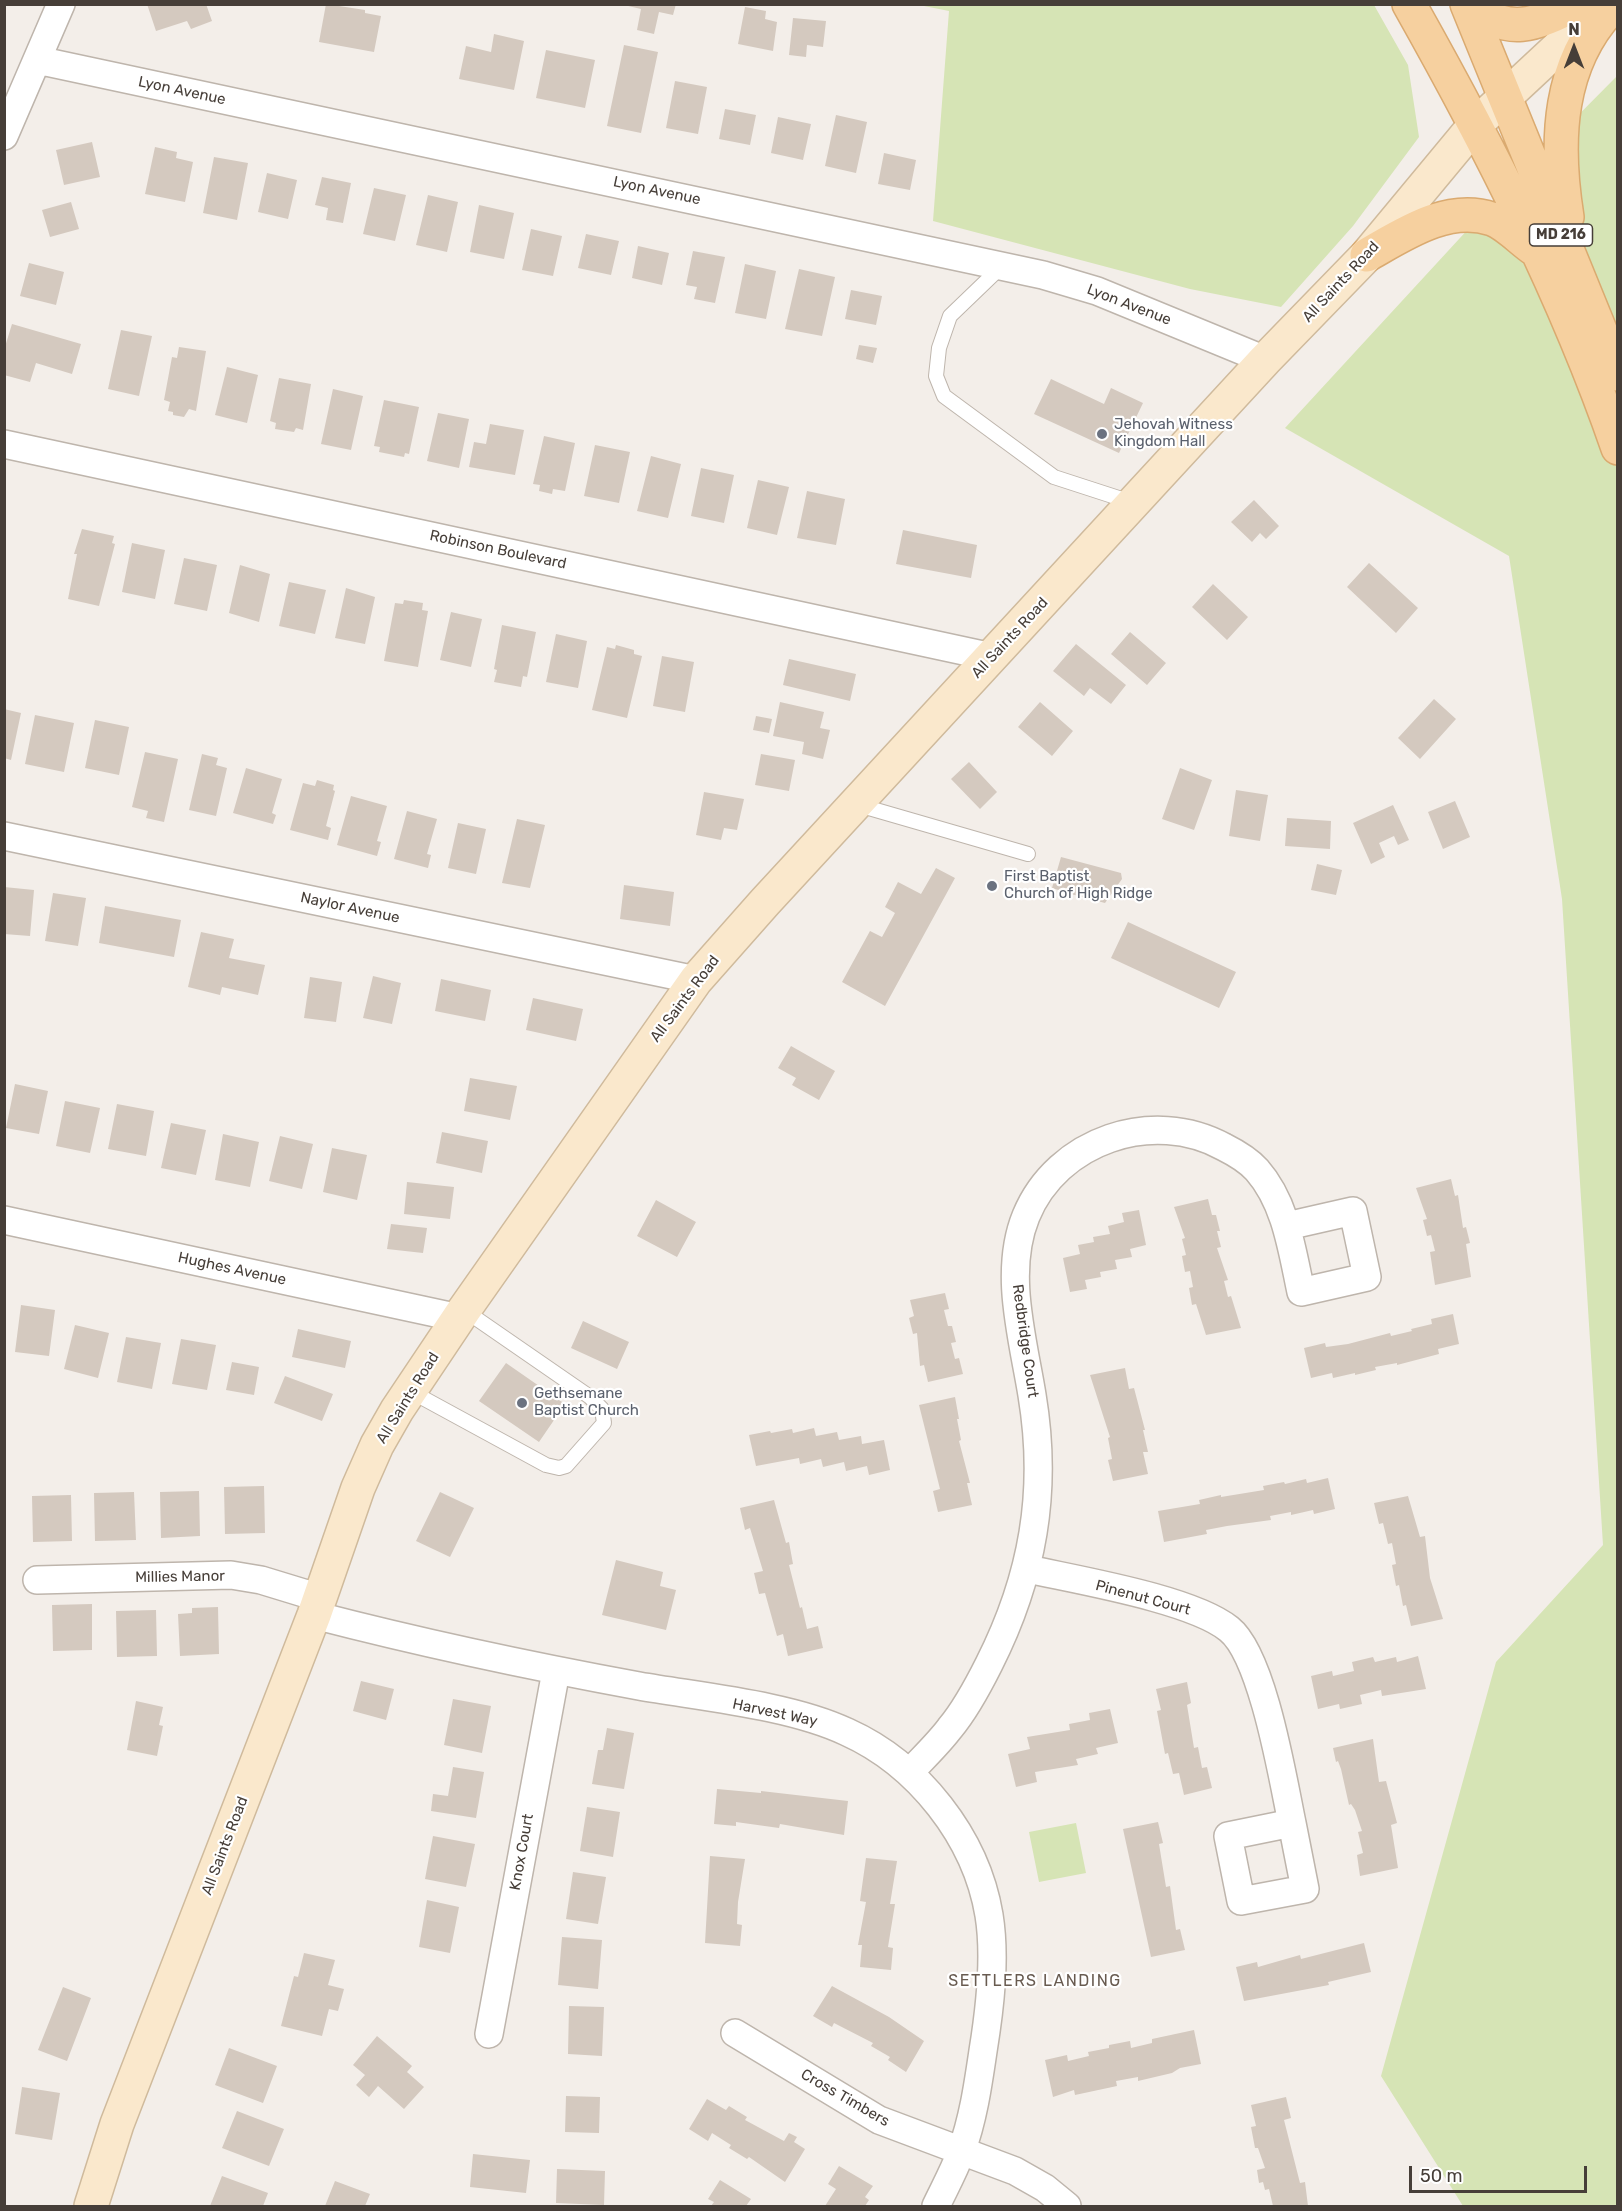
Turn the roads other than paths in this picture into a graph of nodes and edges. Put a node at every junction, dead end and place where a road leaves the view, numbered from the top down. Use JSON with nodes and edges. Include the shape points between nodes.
{"nodes":[{"id":1,"x":62,"y":4,"type":"edge"},
{"id":2,"x":1409,"y":4,"type":"edge"},
{"id":3,"x":1468,"y":4,"type":"edge"},
{"id":4,"x":1576,"y":4,"type":"edge"},
{"id":5,"x":1605,"y":4,"type":"edge"},
{"id":6,"x":1615,"y":4,"type":"edge"},
{"id":7,"x":37,"y":60,"type":"junction"},
{"id":8,"x":1505,"y":96,"type":"junction"},
{"id":9,"x":1474,"y":126,"type":"junction"},
{"id":10,"x":4,"y":136,"type":"edge"},
{"id":11,"x":1535,"y":250,"type":"junction"},
{"id":12,"x":1367,"y":255,"type":"junction"},
{"id":13,"x":1004,"y":265,"type":"junction"},
{"id":14,"x":1265,"y":360,"type":"junction"},
{"id":15,"x":1615,"y":366,"type":"edge"},
{"id":16,"x":4,"y":444,"type":"edge"},
{"id":17,"x":1617,"y":448,"type":"edge"},
{"id":18,"x":1133,"y":503,"type":"junction"},
{"id":19,"x":993,"y":657,"type":"junction"},
{"id":20,"x":855,"y":804,"type":"junction"},
{"id":21,"x":4,"y":836,"type":"edge"},
{"id":22,"x":1028,"y":855,"type":"dead end"},
{"id":23,"x":696,"y":980,"type":"junction"},
{"id":24,"x":4,"y":1220,"type":"edge"},
{"id":25,"x":1287,"y":1226,"type":"dead end"},
{"id":26,"x":462,"y":1314,"type":"junction"},
{"id":27,"x":409,"y":1391,"type":"junction"},
{"id":28,"x":1028,"y":1569,"type":"junction"},
{"id":29,"x":37,"y":1580,"type":"dead end"},
{"id":30,"x":317,"y":1606,"type":"junction"},
{"id":31,"x":556,"y":1671,"type":"junction"},
{"id":32,"x":909,"y":1773,"type":"junction"},
{"id":33,"x":1292,"y":1823,"type":"dead end"},
{"id":34,"x":735,"y":2033,"type":"dead end"},
{"id":35,"x":489,"y":2034,"type":"dead end"},
{"id":36,"x":961,"y":2152,"type":"junction"},
{"id":37,"x":91,"y":2206,"type":"edge"},
{"id":38,"x":936,"y":2206,"type":"edge"},
{"id":39,"x":1067,"y":2206,"type":"edge"}],
"edges":[{"from":1,"to":7,"type":"street"},
{"from":2,"to":9,"type":"main road","number":"MD 216"},
{"from":3,"to":4,"type":"main road","via":[[1486,19],[1507,25],[1530,24]]},
{"from":3,"to":8,"type":"main road","number":"MD 216"},
{"from":5,"to":8,"type":"street","name":"All Saints Road"},
{"from":6,"to":15,"type":"main road","via":[[1590,38],[1572,73],[1562,110],[1559,146],[1568,218]]},
{"from":7,"to":10,"type":"street"},
{"from":7,"to":13,"type":"street","name":"Lyon Avenue"},
{"from":8,"to":9,"type":"street","name":"All Saints Road"},
{"from":8,"to":15,"type":"main road","number":"MD 216"},
{"from":9,"to":11,"type":"main road","number":"MD 216"},
{"from":9,"to":12,"type":"street","name":"All Saints Road"},
{"from":11,"to":12,"type":"main road","via":[[1493,219],[1455,215],[1412,229]]},
{"from":11,"to":17,"type":"main road","number":"MD 216"},
{"from":12,"to":14,"type":"street","name":"All Saints Road"},
{"from":13,"to":14,"type":"street","name":"Lyon Avenue","via":[[1097,291]]},
{"from":13,"to":18,"type":"lane","via":[[950,316],[939,348],[936,376],[944,396],[1054,477]]},
{"from":14,"to":18,"type":"street","name":"All Saints Road"},
{"from":16,"to":19,"type":"street","name":"Robinson Boulevard"},
{"from":18,"to":19,"type":"street","name":"All Saints Road"},
{"from":19,"to":20,"type":"street","name":"All Saints Road"},
{"from":20,"to":22,"type":"lane"},
{"from":20,"to":23,"type":"street","name":"All Saints Road"},
{"from":21,"to":23,"type":"street","name":"Naylor Avenue"},
{"from":23,"to":26,"type":"street","name":"All Saints Road"},
{"from":24,"to":26,"type":"street","name":"Hughes Avenue"},
{"from":25,"to":28,"type":"street","name":"Redbridge Court","via":[[1267,1183],[1255,1168],[1210,1139],[1183,1132],[1142,1129],[1101,1141],[1071,1160],[1042,1187],[1025,1217],[1016,1259],[1017,1300],[1034,1404],[1038,1464],[1036,1522]]},
{"from":26,"to":27,"type":"street","name":"All Saints Road"},
{"from":26,"to":27,"type":"lane","via":[[590,1397],[602,1409],[604,1423],[597,1434],[566,1466],[559,1468],[546,1465]]},
{"from":27,"to":30,"type":"street","name":"All Saints Road","via":[[377,1445],[358,1488]]},
{"from":28,"to":32,"type":"street","name":"Redbridge Court","via":[[1004,1635],[978,1686],[951,1728]]},
{"from":28,"to":33,"type":"street","name":"Pinenut Court","via":[[1150,1598],[1197,1612],[1230,1629],[1245,1651],[1273,1727]]},
{"from":29,"to":30,"type":"street","name":"Millies Manor","via":[[231,1575],[261,1580]]},
{"from":30,"to":31,"type":"street","name":"Harvest Way","via":[[406,1639]]},
{"from":30,"to":37,"type":"street","name":"All Saints Road","via":[[117,2124]]},
{"from":31,"to":32,"type":"street","name":"Harvest Way","via":[[802,1716],[875,1746]]},
{"from":31,"to":35,"type":"street","name":"Knox Court"},
{"from":32,"to":36,"type":"street","name":"Harvest Way","via":[[949,1819],[967,1849],[989,1916],[988,2019],[977,2094]]},
{"from":34,"to":36,"type":"street","name":"Cross Timbers","via":[[879,2120]]},
{"from":36,"to":38,"type":"street","name":"Harvest Way"},
{"from":36,"to":39,"type":"street","name":"Cross Timbers","via":[[1015,2171],[1045,2187]]}]}
